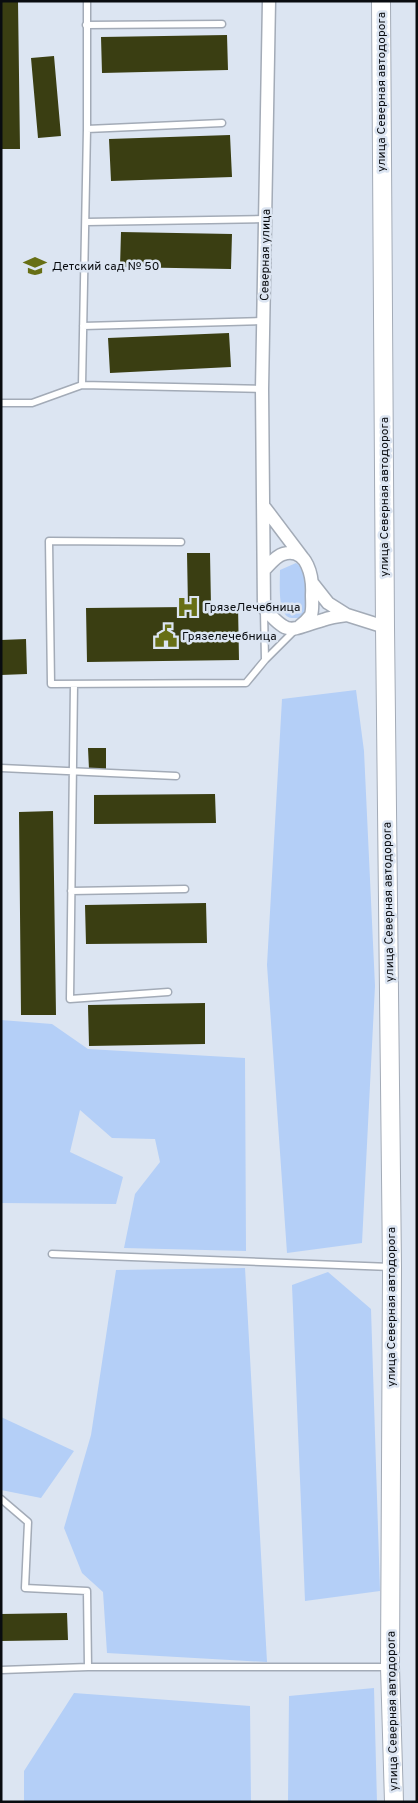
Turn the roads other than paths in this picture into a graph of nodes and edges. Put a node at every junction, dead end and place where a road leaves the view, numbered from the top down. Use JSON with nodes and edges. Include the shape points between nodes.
{"nodes":[{"id":1,"x":86,"y":1,"type":"edge"},
{"id":2,"x":269,"y":1,"type":"edge"},
{"id":3,"x":381,"y":1,"type":"edge"},
{"id":4,"x":222,"y":24,"type":"dead end"},
{"id":5,"x":86,"y":25,"type":"junction"},
{"id":6,"x":222,"y":124,"type":"dead end"},
{"id":7,"x":87,"y":129,"type":"junction"},
{"id":8,"x":265,"y":219,"type":"junction"},
{"id":9,"x":86,"y":222,"type":"junction"},
{"id":10,"x":263,"y":321,"type":"junction"},
{"id":11,"x":83,"y":326,"type":"junction"},
{"id":12,"x":82,"y":385,"type":"junction"},
{"id":13,"x":262,"y":390,"type":"junction"},
{"id":14,"x":1,"y":403,"type":"edge"},
{"id":15,"x":265,"y":508,"type":"junction"},
{"id":16,"x":181,"y":542,"type":"dead end"},
{"id":17,"x":302,"y":557,"type":"junction"},
{"id":18,"x":265,"y":569,"type":"junction"},
{"id":19,"x":312,"y":584,"type":"junction"},
{"id":20,"x":264,"y":608,"type":"junction"},
{"id":21,"x":347,"y":615,"type":"junction"},
{"id":22,"x":385,"y":627,"type":"junction"},
{"id":23,"x":296,"y":630,"type":"junction"},
{"id":24,"x":265,"y":660,"type":"junction"},
{"id":25,"x":74,"y":684,"type":"junction"},
{"id":26,"x":1,"y":768,"type":"edge"},
{"id":27,"x":73,"y":771,"type":"junction"},
{"id":28,"x":176,"y":776,"type":"dead end"},
{"id":29,"x":185,"y":889,"type":"dead end"},
{"id":30,"x":71,"y":891,"type":"junction"},
{"id":31,"x":168,"y":992,"type":"dead end"},
{"id":32,"x":52,"y":1254,"type":"dead end"},
{"id":33,"x":392,"y":1267,"type":"junction"},
{"id":34,"x":1,"y":1499,"type":"edge"},
{"id":35,"x":88,"y":1666,"type":"junction"},
{"id":36,"x":390,"y":1667,"type":"junction"},
{"id":37,"x":1,"y":1670,"type":"edge"},
{"id":38,"x":394,"y":1802,"type":"edge"}],
"edges":[{"from":1,"to":5,"type":"lane"},
{"from":2,"to":8,"type":"street","name":"Северная улица"},
{"from":3,"to":22,"type":"main road","name":"улица Северная автодорога"},
{"from":4,"to":5,"type":"lane"},
{"from":5,"to":7,"type":"lane"},
{"from":6,"to":7,"type":"lane"},
{"from":7,"to":9,"type":"lane"},
{"from":8,"to":9,"type":"lane"},
{"from":8,"to":10,"type":"street","name":"Северная улица"},
{"from":9,"to":11,"type":"lane"},
{"from":10,"to":11,"type":"lane"},
{"from":10,"to":13,"type":"street","name":"Северная улица"},
{"from":11,"to":12,"type":"lane"},
{"from":12,"to":13,"type":"lane"},
{"from":12,"to":14,"type":"lane","via":[[32,404]]},
{"from":13,"to":15,"type":"street","name":"Северная улица"},
{"from":15,"to":17,"type":"street"},
{"from":15,"to":18,"type":"street","name":"Северная улица"},
{"from":16,"to":25,"type":"lane","via":[[49,541],[51,684]]},
{"from":17,"to":18,"type":"street","via":[[284,554]]},
{"from":17,"to":19,"type":"street","via":[[311,569]]},
{"from":18,"to":20,"type":"street"},
{"from":19,"to":21,"type":"street","via":[[328,603]]},
{"from":19,"to":23,"type":"street","via":[[311,614]]},
{"from":20,"to":23,"type":"street","via":[[280,625]]},
{"from":20,"to":24,"type":"lane"},
{"from":21,"to":22,"type":"street"},
{"from":21,"to":23,"type":"street"},
{"from":22,"to":33,"type":"main road","name":"улица Северная автодорога"},
{"from":23,"to":24,"type":"lane"},
{"from":24,"to":25,"type":"lane","via":[[246,683]]},
{"from":25,"to":27,"type":"lane"},
{"from":26,"to":27,"type":"lane"},
{"from":27,"to":28,"type":"lane"},
{"from":27,"to":30,"type":"lane"},
{"from":29,"to":30,"type":"lane"},
{"from":30,"to":31,"type":"lane","via":[[70,999]]},
{"from":32,"to":33,"type":"lane"},
{"from":33,"to":36,"type":"main road","name":"улица Северная автодорога"},
{"from":34,"to":35,"type":"lane","via":[[28,1522],[26,1588],[87,1591]]},
{"from":35,"to":36,"type":"lane"},
{"from":35,"to":37,"type":"lane"},
{"from":36,"to":38,"type":"main road","name":"улица Северная автодорога"}]}
